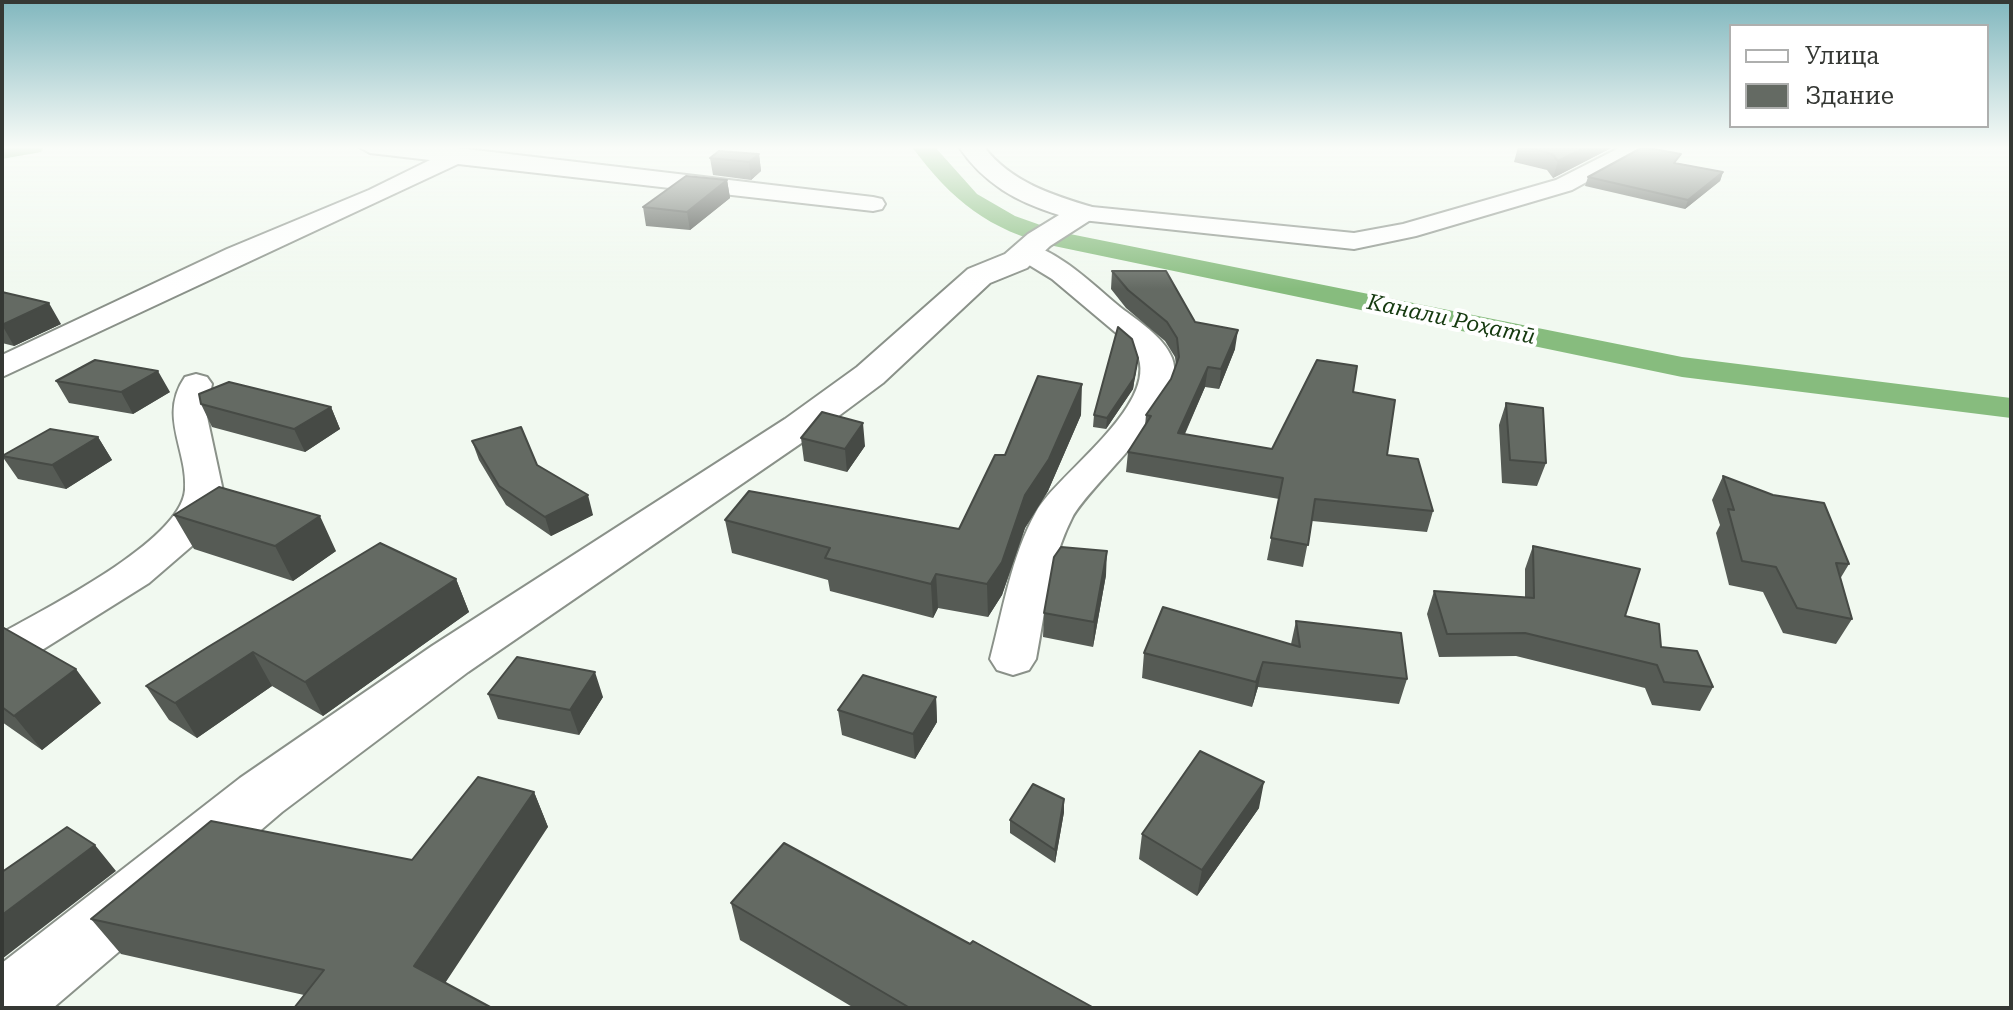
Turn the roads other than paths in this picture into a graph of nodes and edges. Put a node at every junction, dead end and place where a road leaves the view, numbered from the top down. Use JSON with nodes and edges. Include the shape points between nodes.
{"nodes":[{"id":1,"x":379,"y":194,"type":"edge"},
{"id":2,"x":774,"y":194,"type":"edge"},
{"id":3,"x":1019,"y":194,"type":"edge"},
{"id":4,"x":1533,"y":194,"type":"edge"},
{"id":5,"x":873,"y":204,"type":"dead end"},
{"id":6,"x":1052,"y":233,"type":"junction"},
{"id":7,"x":2,"y":367,"type":"edge"},
{"id":8,"x":196,"y":384,"type":"dead end"},
{"id":9,"x":2,"y":654,"type":"edge"},
{"id":10,"x":1013,"y":659,"type":"dead end"},
{"id":11,"x":2,"y":1006,"type":"edge"}],
"edges":[{"from":1,"to":7,"type":"street","via":[[236,255]]},
{"from":2,"to":5,"type":"street"},
{"from":3,"to":6,"type":"street"},
{"from":4,"to":6,"type":"street","via":[[1354,241]]},
{"from":6,"to":10,"type":"street","via":[[1062,273],[1145,342],[1156,358],[1158,375],[1117,445],[1056,511],[1038,550]]},
{"from":6,"to":11,"type":"street","via":[[1016,261],[979,276],[870,375],[799,427],[450,659],[261,795]]},
{"from":8,"to":9,"type":"street","via":[[189,412],[204,491],[186,530],[134,574]]}]}
